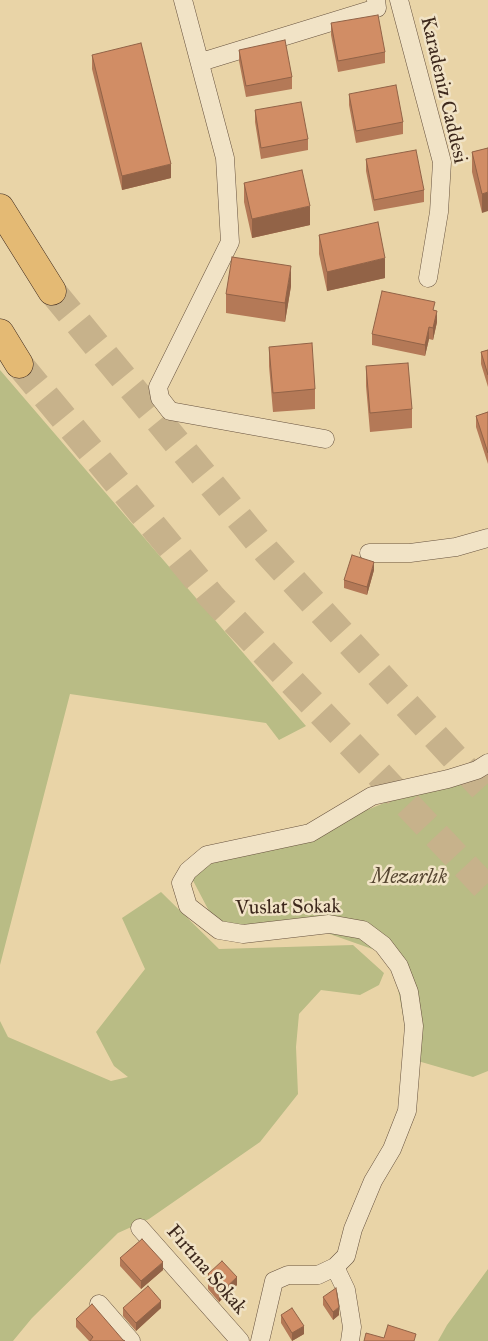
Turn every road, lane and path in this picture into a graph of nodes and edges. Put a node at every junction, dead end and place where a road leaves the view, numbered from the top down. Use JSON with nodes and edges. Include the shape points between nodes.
{"nodes":[{"id":1,"x":183,"y":0,"type":"edge"},
{"id":2,"x":376,"y":0,"type":"edge"},
{"id":3,"x":399,"y":0,"type":"edge"},
{"id":4,"x":201,"y":62,"type":"junction"},
{"id":5,"x":0,"y":208,"type":"edge"},
{"id":6,"x":428,"y":278,"type":"dead end"},
{"id":7,"x":52,"y":291,"type":"tunnel mouth"},
{"id":8,"x":0,"y":333,"type":"edge"},
{"id":9,"x":19,"y":364,"type":"tunnel mouth"},
{"id":10,"x":324,"y":439,"type":"dead end"},
{"id":11,"x":488,"y":538,"type":"edge"},
{"id":12,"x":369,"y":553,"type":"dead end"},
{"id":13,"x":488,"y":763,"type":"edge"},
{"id":14,"x":140,"y":1228,"type":"dead end"},
{"id":15,"x":335,"y":1267,"type":"junction"},
{"id":16,"x":99,"y":1304,"type":"dead end"},
{"id":17,"x":131,"y":1341,"type":"edge"},
{"id":18,"x":240,"y":1341,"type":"edge"},
{"id":19,"x":260,"y":1341,"type":"edge"},
{"id":20,"x":350,"y":1341,"type":"edge"}],
"edges":[{"from":1,"to":4,"type":"street"},
{"from":2,"to":4,"type":"street","via":[[376,8]]},
{"from":3,"to":6,"type":"street","name":"Karadeniz Caddesi","via":[[442,162],[439,212]]},
{"from":4,"to":10,"type":"street","via":[[225,158],[230,242],[158,387],[160,398],[170,411]]},
{"from":5,"to":7,"type":"main road"},
{"from":8,"to":9,"type":"main road"},
{"from":11,"to":12,"type":"street","via":[[456,547],[410,553]]},
{"from":13,"to":15,"type":"street","name":"Vuslat Sokak","via":[[448,779],[372,796],[310,832],[207,855],[188,871],[181,883],[188,906],[219,930],[243,934],[329,924],[362,930],[384,945],[399,966],[409,992],[414,1026],[407,1111],[392,1149],[373,1181],[353,1229],[346,1256]]},
{"from":14,"to":18,"type":"street","name":"Fırtına Sokak"},
{"from":15,"to":19,"type":"street","via":[[318,1275],[288,1275],[274,1281]]},
{"from":15,"to":20,"type":"street","via":[[346,1290],[352,1327]]},
{"from":16,"to":17,"type":"street"}]}
